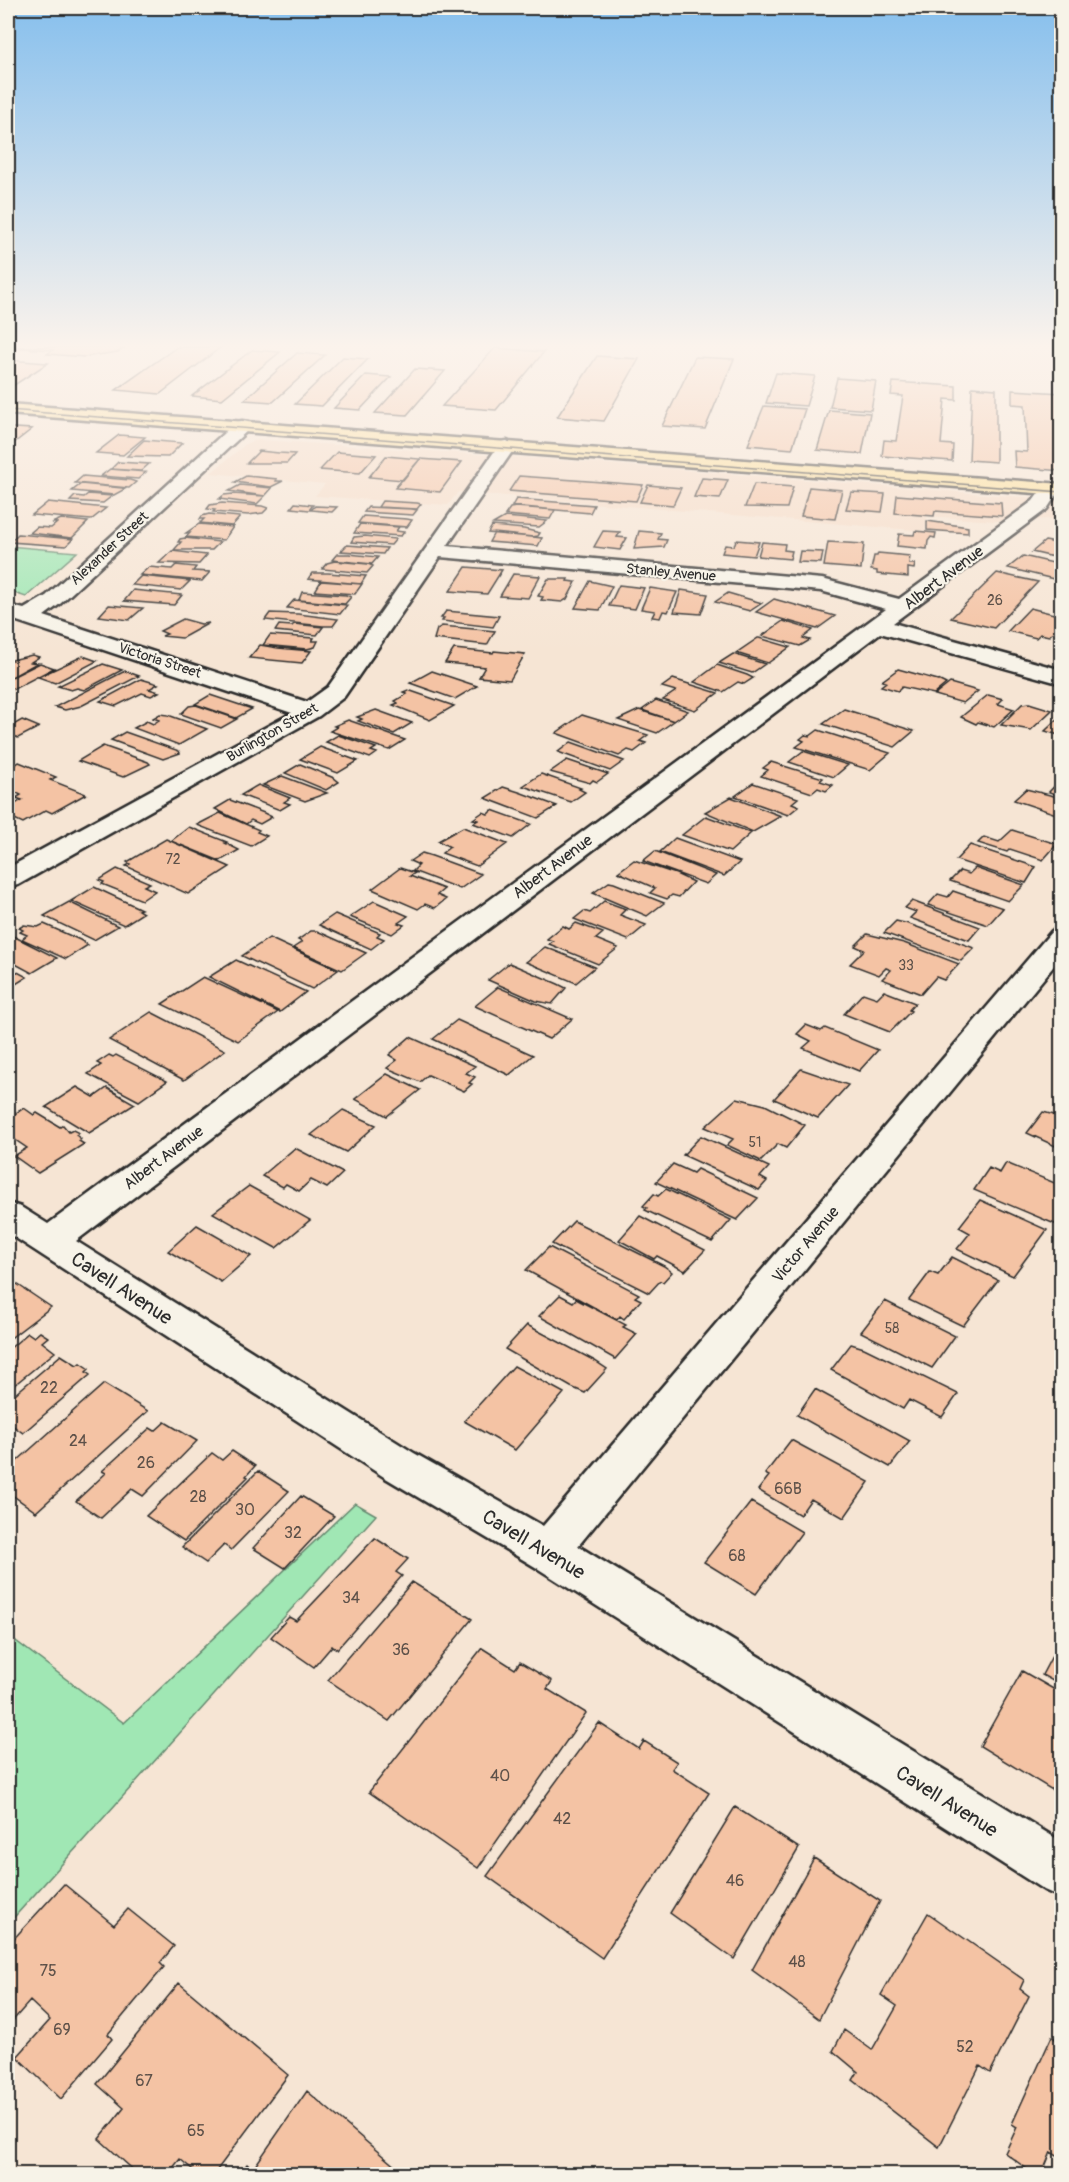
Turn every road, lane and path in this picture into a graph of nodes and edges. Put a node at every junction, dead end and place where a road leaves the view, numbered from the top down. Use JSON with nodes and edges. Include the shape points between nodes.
{"nodes":[{"id":1,"x":217,"y":449,"type":"edge"},
{"id":2,"x":505,"y":449,"type":"edge"},
{"id":3,"x":542,"y":449,"type":"edge"},
{"id":4,"x":1056,"y":490,"type":"edge"},
{"id":5,"x":436,"y":551,"type":"junction"},
{"id":6,"x":903,"y":607,"type":"junction"},
{"id":7,"x":17,"y":614,"type":"edge"},
{"id":8,"x":878,"y":626,"type":"junction"},
{"id":9,"x":1062,"y":677,"type":"edge"},
{"id":10,"x":311,"y":711,"type":"junction"},
{"id":11,"x":8,"y":879,"type":"edge"},
{"id":12,"x":1062,"y":937,"type":"edge"},
{"id":13,"x":8,"y":1216,"type":"edge"},
{"id":14,"x":50,"y":1242,"type":"junction"},
{"id":15,"x":548,"y":1551,"type":"junction"},
{"id":16,"x":1062,"y":1872,"type":"edge"}],
"edges":[{"from":1,"to":7,"type":"street","name":"Alexander Street","via":[[53,600]]},
{"from":2,"to":5,"type":"street","name":"Burlington Street"},
{"from":3,"to":4,"type":"main road"},
{"from":4,"to":6,"type":"street","name":"Albert Avenue","via":[[1041,506]]},
{"from":5,"to":6,"type":"street","name":"Stanley Avenue","via":[[822,585]]},
{"from":5,"to":10,"type":"street","name":"Burlington Street","via":[[336,692]]},
{"from":6,"to":8,"type":"street","name":"Albert Avenue"},
{"from":7,"to":10,"type":"street","name":"Victoria Street"},
{"from":8,"to":9,"type":"street"},
{"from":8,"to":14,"type":"street","name":"Albert Avenue"},
{"from":10,"to":11,"type":"street","name":"Burlington Street"},
{"from":12,"to":15,"type":"street","name":"Victor Avenue"},
{"from":13,"to":14,"type":"street","name":"Cavell Avenue"},
{"from":14,"to":15,"type":"street","name":"Cavell Avenue","via":[[399,1465]]},
{"from":15,"to":16,"type":"street","name":"Cavell Avenue"}]}
